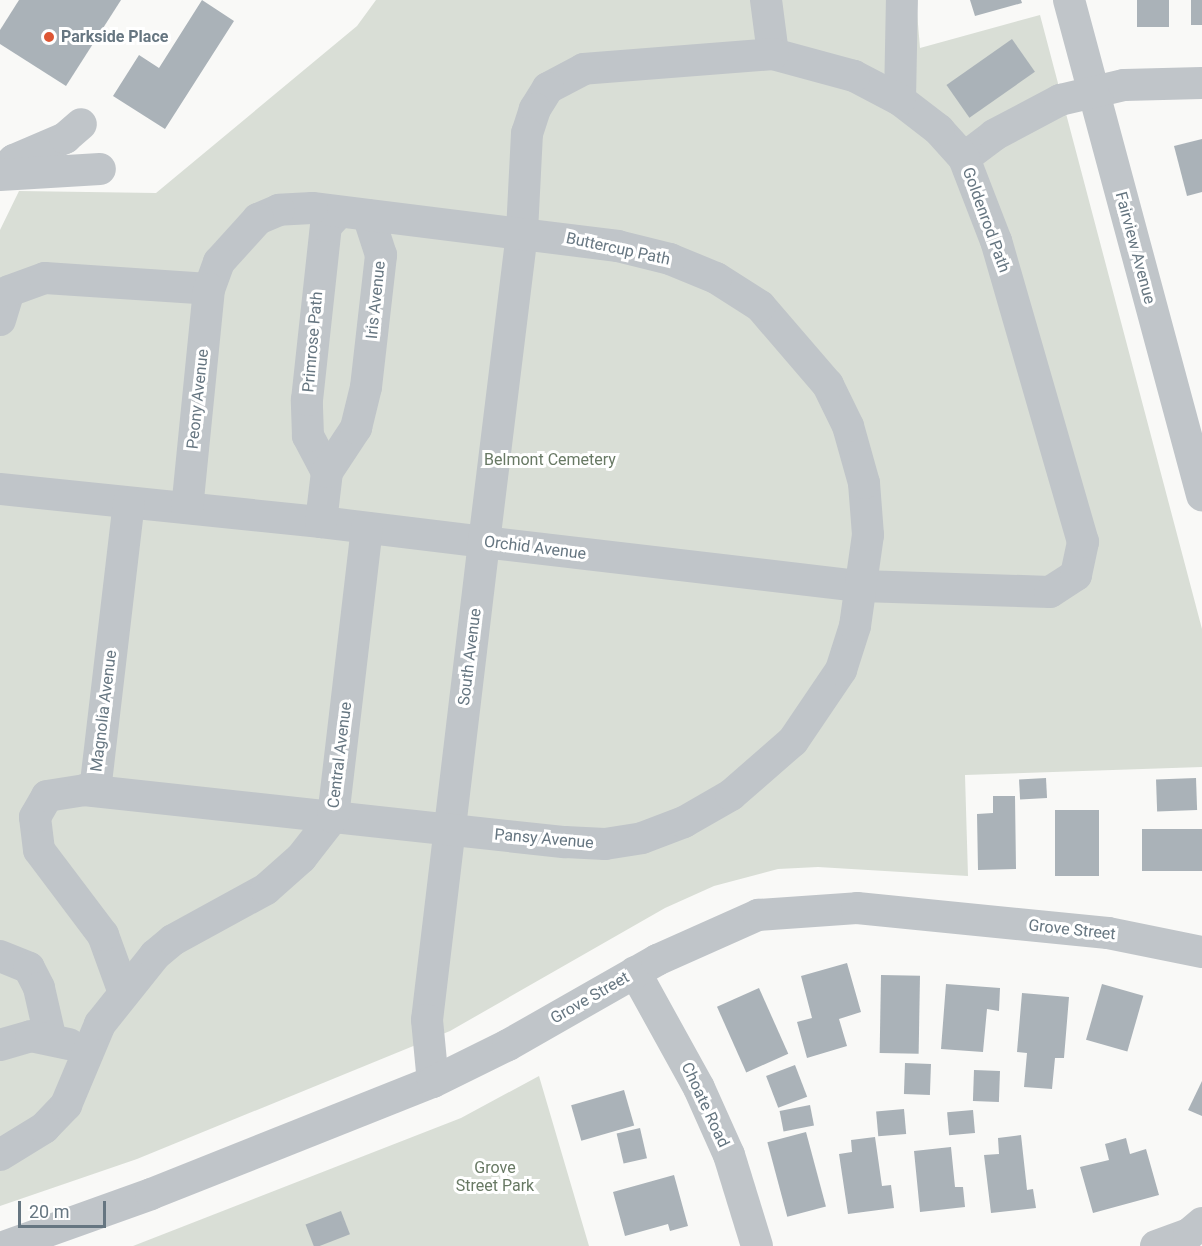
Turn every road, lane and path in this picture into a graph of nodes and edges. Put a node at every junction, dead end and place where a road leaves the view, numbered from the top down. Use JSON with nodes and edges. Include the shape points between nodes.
{"nodes":[{"id":1,"x":765,"y":0,"type":"edge"},
{"id":2,"x":902,"y":0,"type":"edge"},
{"id":3,"x":1069,"y":0,"type":"edge"},
{"id":4,"x":773,"y":54,"type":"junction"},
{"id":5,"x":1202,"y":83,"type":"edge"},
{"id":6,"x":1093,"y":92,"type":"junction"},
{"id":7,"x":900,"y":100,"type":"junction"},
{"id":8,"x":81,"y":124,"type":"dead end"},
{"id":9,"x":964,"y":158,"type":"junction"},
{"id":10,"x":100,"y":169,"type":"dead end"},
{"id":11,"x":0,"y":174,"type":"edge"},
{"id":12,"x":353,"y":214,"type":"junction"},
{"id":13,"x":522,"y":232,"type":"junction"},
{"id":14,"x":209,"y":289,"type":"junction"},
{"id":15,"x":0,"y":320,"type":"edge"},
{"id":16,"x":1191,"y":411,"type":"edge"},
{"id":17,"x":327,"y":472,"type":"junction"},
{"id":18,"x":0,"y":489,"type":"edge"},
{"id":19,"x":1202,"y":495,"type":"edge"},
{"id":20,"x":129,"y":503,"type":"junction"},
{"id":21,"x":187,"y":508,"type":"junction"},
{"id":22,"x":321,"y":522,"type":"junction"},
{"id":23,"x":367,"y":528,"type":"junction"},
{"id":24,"x":484,"y":542,"type":"junction"},
{"id":25,"x":1069,"y":583,"type":"joint"},
{"id":26,"x":861,"y":586,"type":"junction"},
{"id":27,"x":95,"y":791,"type":"junction"},
{"id":28,"x":333,"y":817,"type":"junction"},
{"id":29,"x":450,"y":831,"type":"junction"},
{"id":30,"x":1202,"y":952,"type":"edge"},
{"id":31,"x":0,"y":956,"type":"edge"},
{"id":32,"x":635,"y":972,"type":"junction"},
{"id":33,"x":123,"y":990,"type":"junction"},
{"id":34,"x":50,"y":1036,"type":"junction"},
{"id":35,"x":0,"y":1045,"type":"edge"},
{"id":36,"x":86,"y":1051,"type":"junction"},
{"id":37,"x":433,"y":1082,"type":"junction"},
{"id":38,"x":0,"y":1155,"type":"edge"},
{"id":39,"x":1202,"y":1223,"type":"edge"},
{"id":40,"x":6,"y":1246,"type":"edge"},
{"id":41,"x":757,"y":1246,"type":"edge"},
{"id":42,"x":1156,"y":1246,"type":"edge"}],
"edges":[{"from":1,"to":4,"type":"street"},
{"from":2,"to":7,"type":"street"},
{"from":3,"to":6,"type":"street","name":"Fairview Avenue"},
{"from":4,"to":7,"type":"street","name":"Goldenrod Path","via":[[854,76]]},
{"from":4,"to":13,"type":"street","name":"Goldenrod Path","via":[[584,69],[549,88],[528,133]]},
{"from":5,"to":6,"type":"street","via":[[1140,83]]},
{"from":6,"to":9,"type":"street","via":[[1044,106]]},
{"from":6,"to":16,"type":"street","name":"Fairview Avenue"},
{"from":7,"to":9,"type":"street","name":"Goldenrod Path","via":[[939,130]]},
{"from":8,"to":11,"type":"street","via":[[65,138],[14,160]]},
{"from":9,"to":25,"type":"street","name":"Goldenrod Path","via":[[996,241],[1081,532],[1080,566]]},
{"from":10,"to":11,"type":"street"},
{"from":12,"to":13,"type":"street","name":"Buttercup Path"},
{"from":12,"to":14,"type":"street","via":[[294,208],[258,219],[219,262]]},
{"from":12,"to":17,"type":"street","name":"Iris Avenue","via":[[381,255],[366,387],[356,428]]},
{"from":12,"to":17,"type":"street","name":"Primrose Path","via":[[326,226],[307,400],[308,436]]},
{"from":13,"to":24,"type":"street","name":"South Avenue"},
{"from":13,"to":26,"type":"street","name":"Buttercup Path","via":[[670,259],[716,278],[760,306],[798,345],[833,395],[848,426],[864,483],[868,535]]},
{"from":14,"to":15,"type":"street","via":[[45,278],[9,291]]},
{"from":14,"to":21,"type":"street","name":"Peony Avenue"},
{"from":16,"to":19,"type":"street","name":"Fairview Avenue"},
{"from":17,"to":22,"type":"street","name":"Iris Avenue"},
{"from":18,"to":20,"type":"street","name":"Orchid Avenue"},
{"from":20,"to":21,"type":"street","name":"Orchid Avenue"},
{"from":20,"to":27,"type":"street","name":"Magnolia Avenue"},
{"from":21,"to":22,"type":"street","name":"Orchid Avenue"},
{"from":22,"to":23,"type":"street","name":"Orchid Avenue"},
{"from":23,"to":24,"type":"street","name":"Orchid Avenue"},
{"from":23,"to":28,"type":"street","name":"Central Avenue"},
{"from":24,"to":26,"type":"street","name":"Orchid Avenue"},
{"from":24,"to":29,"type":"street","name":"South Avenue"},
{"from":25,"to":26,"type":"street","name":"Orchid Avenue","via":[[1029,595]]},
{"from":26,"to":29,"type":"street","name":"Pansy Avenue","via":[[841,670],[792,741],[731,795],[684,822],[642,838],[605,844]]},
{"from":27,"to":28,"type":"street","name":"Pansy Avenue"},
{"from":27,"to":33,"type":"street","name":"Magnolia Avenue","via":[[62,790],[47,796],[37,809],[34,829],[49,866],[106,940]]},
{"from":28,"to":29,"type":"street","name":"Pansy Avenue"},
{"from":28,"to":33,"type":"street","name":"Central Avenue","via":[[278,880],[229,912],[173,940]]},
{"from":29,"to":37,"type":"street","name":"South Avenue","via":[[427,1020]]},
{"from":30,"to":32,"type":"street","name":"Grove Street","via":[[1108,933],[820,908],[744,919]]},
{"from":31,"to":34,"type":"street","via":[[29,968],[39,988]]},
{"from":32,"to":37,"type":"street","name":"Grove Street","via":[[508,1046]]},
{"from":32,"to":41,"type":"street","name":"Choate Road","via":[[699,1088],[729,1155]]},
{"from":33,"to":36,"type":"street","name":"Central Avenue"},
{"from":34,"to":35,"type":"street","via":[[23,1036]]},
{"from":34,"to":36,"type":"street"},
{"from":36,"to":38,"type":"street","name":"Central Avenue","via":[[71,1095],[59,1114],[37,1134]]},
{"from":37,"to":40,"type":"street","name":"Grove Street","via":[[152,1194]]},
{"from":39,"to":42,"type":"street","via":[[1189,1234]]}]}
